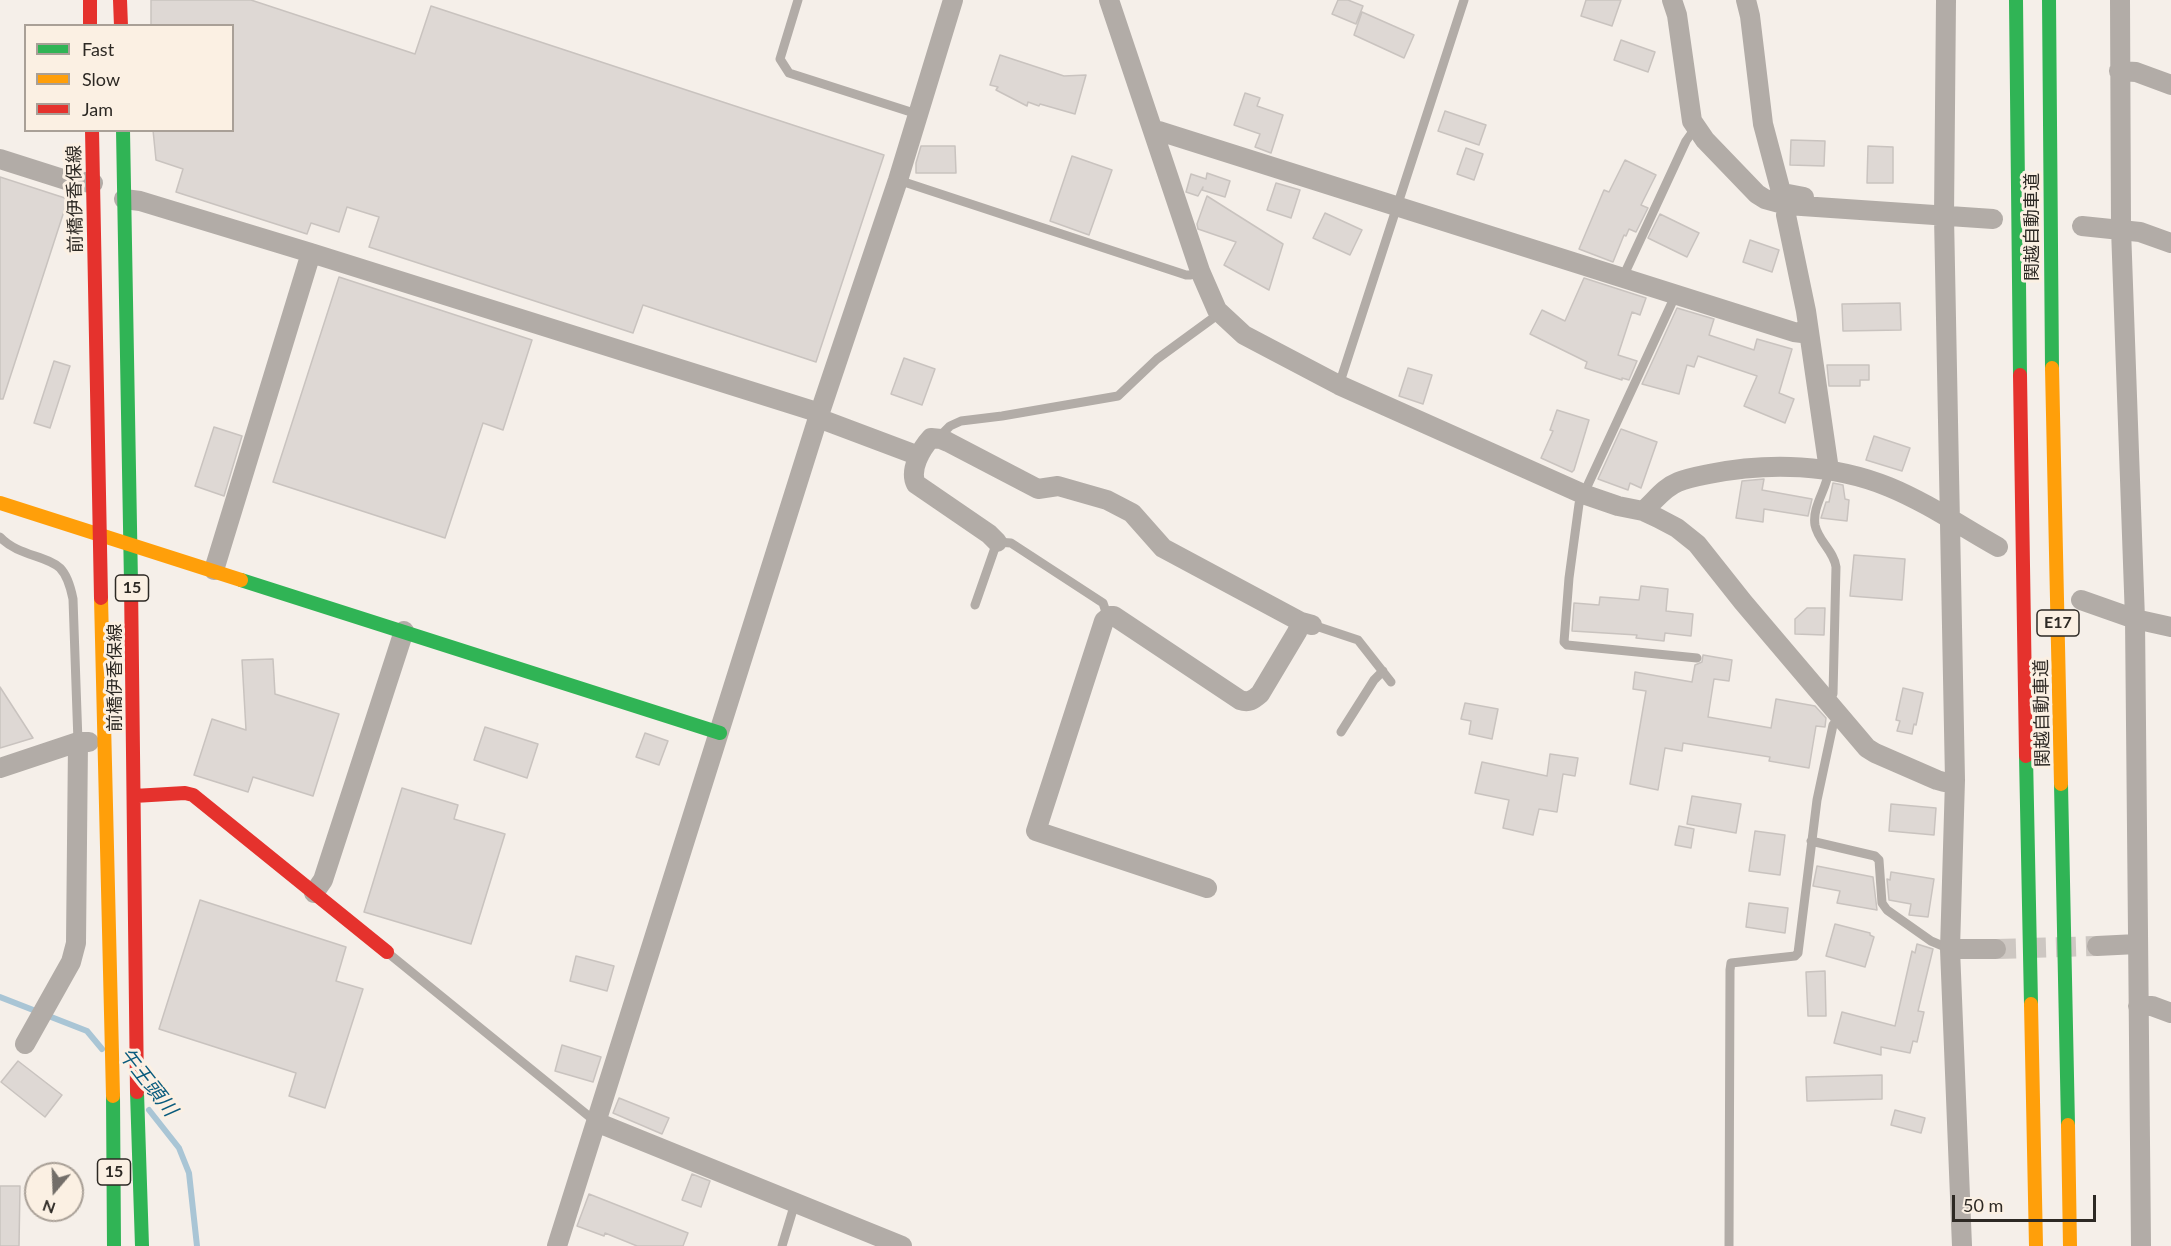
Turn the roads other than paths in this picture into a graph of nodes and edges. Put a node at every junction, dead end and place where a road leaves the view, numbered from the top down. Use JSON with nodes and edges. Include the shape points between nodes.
{"nodes":[{"id":1,"x":90,"y":0,"type":"edge"},
{"id":2,"x":120,"y":0,"type":"edge"},
{"id":3,"x":798,"y":0,"type":"edge"},
{"id":4,"x":953,"y":0,"type":"edge"},
{"id":5,"x":1109,"y":0,"type":"edge"},
{"id":6,"x":1464,"y":0,"type":"edge"},
{"id":7,"x":1672,"y":0,"type":"edge"},
{"id":8,"x":1746,"y":0,"type":"edge"},
{"id":9,"x":1946,"y":0,"type":"edge"},
{"id":10,"x":2016,"y":0,"type":"edge"},
{"id":11,"x":2049,"y":0,"type":"edge"},
{"id":12,"x":2120,"y":0,"type":"edge"},
{"id":13,"x":90,"y":24,"type":"edge"},
{"id":14,"x":121,"y":24,"type":"edge"},
{"id":15,"x":2119,"y":71,"type":"junction"},
{"id":16,"x":2171,"y":85,"type":"edge"},
{"id":17,"x":917,"y":114,"type":"junction"},
{"id":18,"x":1696,"y":128,"type":"junction"},
{"id":19,"x":92,"y":132,"type":"edge"},
{"id":20,"x":123,"y":132,"type":"edge"},
{"id":21,"x":1154,"y":133,"type":"junction"},
{"id":22,"x":0,"y":159,"type":"edge"},
{"id":23,"x":898,"y":180,"type":"junction"},
{"id":24,"x":93,"y":183,"type":"junction"},
{"id":25,"x":124,"y":199,"type":"junction"},
{"id":26,"x":1787,"y":205,"type":"junction"},
{"id":27,"x":1398,"y":207,"type":"junction"},
{"id":28,"x":1937,"y":211,"type":"junction"},
{"id":29,"x":1993,"y":219,"type":"dead end"},
{"id":30,"x":2082,"y":226,"type":"dead end"},
{"id":31,"x":2121,"y":229,"type":"junction"},
{"id":32,"x":2171,"y":243,"type":"edge"},
{"id":33,"x":312,"y":253,"type":"junction"},
{"id":34,"x":1200,"y":271,"type":"junction"},
{"id":35,"x":1623,"y":277,"type":"junction"},
{"id":36,"x":1676,"y":294,"type":"junction"},
{"id":37,"x":1220,"y":313,"type":"junction"},
{"id":38,"x":1808,"y":331,"type":"junction"},
{"id":39,"x":1339,"y":385,"type":"junction"},
{"id":40,"x":819,"y":416,"type":"junction"},
{"id":41,"x":941,"y":439,"type":"junction"},
{"id":42,"x":919,"y":456,"type":"junction"},
{"id":43,"x":1829,"y":470,"type":"junction"},
{"id":44,"x":1583,"y":494,"type":"junction"},
{"id":45,"x":0,"y":506,"type":"edge"},
{"id":46,"x":1643,"y":512,"type":"junction"},
{"id":47,"x":1951,"y":519,"type":"junction"},
{"id":48,"x":99,"y":533,"type":"junction"},
{"id":49,"x":0,"y":537,"type":"edge"},
{"id":50,"x":997,"y":542,"type":"junction"},
{"id":51,"x":131,"y":544,"type":"junction"},
{"id":52,"x":1998,"y":547,"type":"dead end"},
{"id":53,"x":214,"y":570,"type":"junction"},
{"id":54,"x":2080,"y":600,"type":"dead end"},
{"id":55,"x":975,"y":605,"type":"dead end"},
{"id":56,"x":1107,"y":618,"type":"junction"},
{"id":57,"x":2135,"y":619,"type":"junction"},
{"id":58,"x":1307,"y":623,"type":"junction"},
{"id":59,"x":2171,"y":627,"type":"edge"},
{"id":60,"x":404,"y":631,"type":"junction"},
{"id":61,"x":1697,"y":658,"type":"dead end"},
{"id":62,"x":1383,"y":672,"type":"junction"},
{"id":63,"x":1391,"y":682,"type":"dead end"},
{"id":64,"x":1826,"y":700,"type":"junction"},
{"id":65,"x":1840,"y":717,"type":"junction"},
{"id":66,"x":1341,"y":732,"type":"dead end"},
{"id":67,"x":720,"y":733,"type":"junction"},
{"id":68,"x":78,"y":742,"type":"junction"},
{"id":69,"x":104,"y":742,"type":"junction"},
{"id":70,"x":0,"y":768,"type":"edge"},
{"id":71,"x":1955,"y":780,"type":"junction"},
{"id":72,"x":134,"y":796,"type":"junction"},
{"id":73,"x":1811,"y":841,"type":"junction"},
{"id":74,"x":1207,"y":888,"type":"dead end"},
{"id":75,"x":314,"y":893,"type":"junction"},
{"id":76,"x":2138,"y":944,"type":"junction"},
{"id":77,"x":2097,"y":946,"type":"tunnel mouth"},
{"id":78,"x":1950,"y":949,"type":"junction"},
{"id":79,"x":1995,"y":949,"type":"tunnel mouth"},
{"id":80,"x":387,"y":952,"type":"joint"},
{"id":81,"x":2138,"y":1006,"type":"junction"},
{"id":82,"x":2171,"y":1013,"type":"edge"},
{"id":83,"x":25,"y":1044,"type":"dead end"},
{"id":84,"x":596,"y":1122,"type":"junction"},
{"id":85,"x":795,"y":1203,"type":"junction"},
{"id":86,"x":114,"y":1246,"type":"edge"},
{"id":87,"x":142,"y":1246,"type":"edge"},
{"id":88,"x":557,"y":1246,"type":"edge"},
{"id":89,"x":782,"y":1246,"type":"edge"},
{"id":90,"x":902,"y":1246,"type":"edge"},
{"id":91,"x":1729,"y":1246,"type":"edge"},
{"id":92,"x":1962,"y":1246,"type":"edge"},
{"id":93,"x":2036,"y":1246,"type":"edge"},
{"id":94,"x":2070,"y":1246,"type":"edge"},
{"id":95,"x":2141,"y":1246,"type":"edge"}],
"edges":[{"from":1,"to":13,"type":"main road"},
{"from":2,"to":14,"type":"main road"},
{"from":3,"to":17,"type":"lane","via":[[780,59],[789,73]]},
{"from":4,"to":17,"type":"street"},
{"from":5,"to":21,"type":"street"},
{"from":6,"to":27,"type":"lane"},
{"from":7,"to":18,"type":"street","via":[[1690,113]]},
{"from":8,"to":28,"type":"street","via":[[1763,124],[1783,194]]},
{"from":9,"to":28,"type":"street"},
{"from":10,"to":93,"type":"main road","name":"関越自動車道","number":"E17"},
{"from":11,"to":94,"type":"main road","name":"関越自動車道","number":"E17","via":[[2050,268]]},
{"from":12,"to":15,"type":"street"},
{"from":15,"to":16,"type":"street","via":[[2136,72]]},
{"from":15,"to":31,"type":"street"},
{"from":17,"to":23,"type":"street"},
{"from":18,"to":26,"type":"street","via":[[1757,194]]},
{"from":18,"to":35,"type":"lane","via":[[1686,141]]},
{"from":19,"to":24,"type":"main road","name":"前橋伊香保線","number":"15"},
{"from":20,"to":25,"type":"main road","name":"前橋伊香保線","number":"15"},
{"from":21,"to":27,"type":"street","via":[[1159,131]]},
{"from":21,"to":34,"type":"street"},
{"from":22,"to":24,"type":"street","via":[[66,180]]},
{"from":23,"to":34,"type":"lane","via":[[1186,274]]},
{"from":23,"to":40,"type":"street"},
{"from":24,"to":48,"type":"main road","name":"前橋伊香保線","number":"15"},
{"from":25,"to":33,"type":"street"},
{"from":25,"to":51,"type":"main road","name":"前橋伊香保線","number":"15"},
{"from":26,"to":28,"type":"street"},
{"from":26,"to":38,"type":"street"},
{"from":27,"to":35,"type":"street"},
{"from":27,"to":39,"type":"lane"},
{"from":28,"to":29,"type":"street"},
{"from":28,"to":47,"type":"street"},
{"from":30,"to":31,"type":"street"},
{"from":31,"to":32,"type":"street"},
{"from":31,"to":57,"type":"street"},
{"from":33,"to":40,"type":"street"},
{"from":33,"to":53,"type":"street"},
{"from":34,"to":37,"type":"street"},
{"from":35,"to":36,"type":"street"},
{"from":36,"to":38,"type":"street","via":[[1794,332]]},
{"from":36,"to":44,"type":"lane"},
{"from":37,"to":39,"type":"street","via":[[1244,335]]},
{"from":37,"to":41,"type":"lane","via":[[1157,359],[1118,396],[961,421],[950,426]]},
{"from":38,"to":43,"type":"street"},
{"from":39,"to":44,"type":"street"},
{"from":40,"to":42,"type":"street"},
{"from":40,"to":67,"type":"street"},
{"from":41,"to":42,"type":"street","via":[[931,438]]},
{"from":41,"to":58,"type":"street","via":[[1038,489],[1058,486],[1107,500],[1132,513],[1163,548]]},
{"from":42,"to":50,"type":"street","via":[[913,475],[916,484]]},
{"from":43,"to":46,"type":"street","via":[[1775,466],[1694,477],[1666,489]]},
{"from":43,"to":47,"type":"street","via":[[1892,488]]},
{"from":43,"to":64,"type":"lane","via":[[1814,522],[1836,567],[1833,694]]},
{"from":44,"to":46,"type":"street"},
{"from":44,"to":61,"type":"lane","via":[[1571,558],[1564,642]]},
{"from":45,"to":48,"type":"main road"},
{"from":46,"to":64,"type":"street","via":[[1677,528],[1697,544]]},
{"from":47,"to":52,"type":"street"},
{"from":47,"to":71,"type":"street"},
{"from":48,"to":51,"type":"main road"},
{"from":48,"to":69,"type":"main road","name":"前橋伊香保線","number":"15"},
{"from":49,"to":68,"type":"lane","via":[[21,552],[60,568],[69,582],[73,599]]},
{"from":50,"to":55,"type":"lane"},
{"from":50,"to":56,"type":"lane","via":[[1011,543],[1102,603]]},
{"from":51,"to":53,"type":"main road"},
{"from":51,"to":72,"type":"main road","name":"前橋伊香保線","number":"15"},
{"from":53,"to":60,"type":"main road"},
{"from":54,"to":57,"type":"street"},
{"from":56,"to":58,"type":"street","via":[[1114,616],[1248,702],[1260,694],[1297,632]]},
{"from":56,"to":74,"type":"street","via":[[1036,831]]},
{"from":57,"to":59,"type":"street"},
{"from":57,"to":76,"type":"street"},
{"from":58,"to":62,"type":"lane","via":[[1358,640]]},
{"from":60,"to":67,"type":"main road"},
{"from":60,"to":75,"type":"street","via":[[323,880]]},
{"from":62,"to":63,"type":"lane"},
{"from":62,"to":66,"type":"lane"},
{"from":64,"to":65,"type":"street"},
{"from":65,"to":71,"type":"street","via":[[1875,753],[1937,780]]},
{"from":65,"to":73,"type":"lane","via":[[1833,725],[1827,748]]},
{"from":67,"to":84,"type":"street"},
{"from":68,"to":69,"type":"street"},
{"from":68,"to":70,"type":"street"},
{"from":68,"to":83,"type":"street","via":[[76,943],[71,962]]},
{"from":69,"to":86,"type":"main road","name":"前橋伊香保線","number":"15"},
{"from":71,"to":78,"type":"street"},
{"from":72,"to":75,"type":"main road","via":[[193,795]]},
{"from":72,"to":87,"type":"main road","name":"前橋伊香保線","number":"15","via":[[135,1046]]},
{"from":73,"to":78,"type":"lane","via":[[1875,856],[1879,860],[1882,903],[1887,910],[1931,941]]},
{"from":73,"to":91,"type":"lane","via":[[1798,953],[1731,963]]},
{"from":75,"to":80,"type":"main road"},
{"from":76,"to":77,"type":"street"},
{"from":76,"to":81,"type":"street"},
{"from":78,"to":79,"type":"street"},
{"from":78,"to":92,"type":"street"},
{"from":80,"to":84,"type":"lane"},
{"from":81,"to":82,"type":"street"},
{"from":81,"to":95,"type":"street"},
{"from":84,"to":85,"type":"street"},
{"from":84,"to":88,"type":"street"},
{"from":85,"to":89,"type":"lane"},
{"from":85,"to":90,"type":"street"}]}
